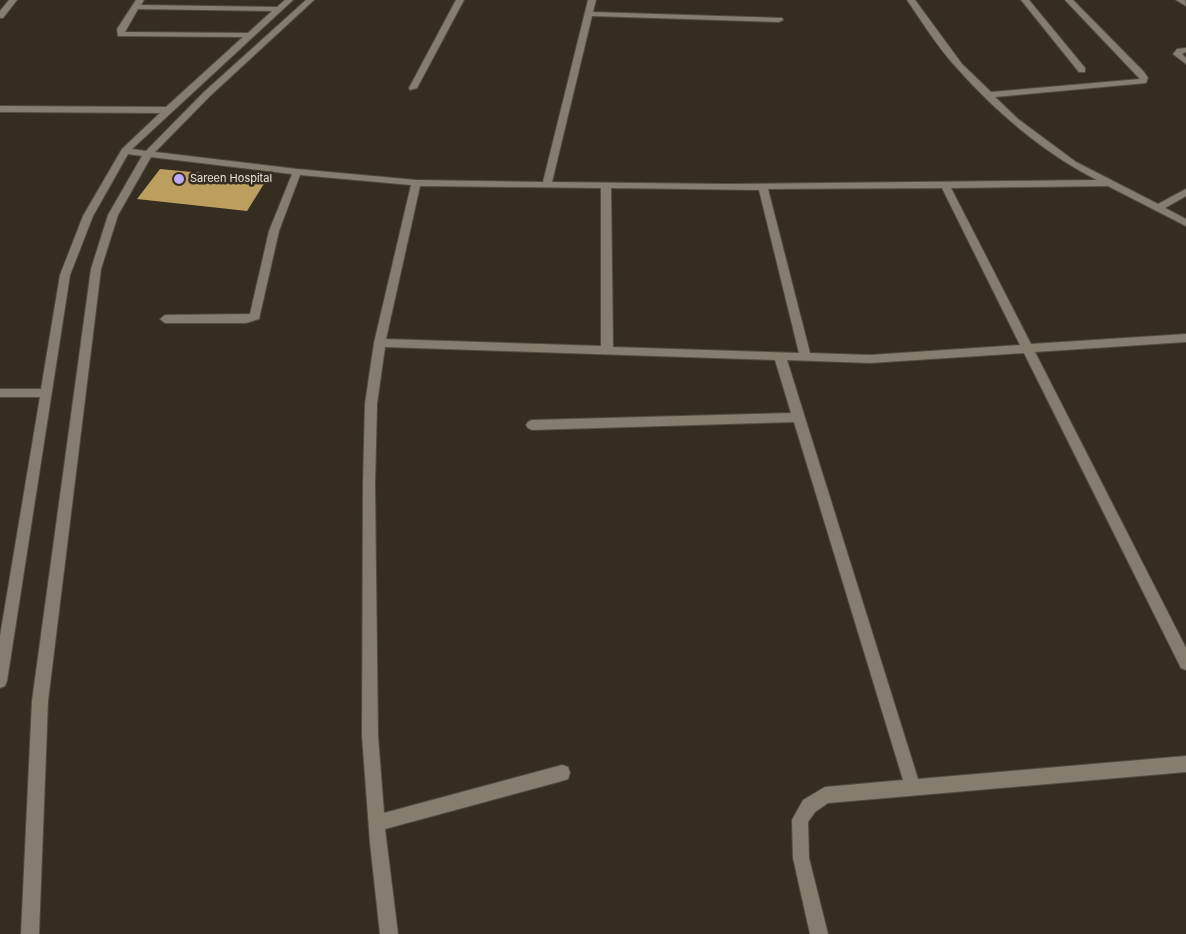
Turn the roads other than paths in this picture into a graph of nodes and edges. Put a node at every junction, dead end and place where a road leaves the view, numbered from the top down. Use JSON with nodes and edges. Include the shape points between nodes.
{"nodes":[{"id":1,"x":13,"y":0,"type":"edge"},
{"id":2,"x":140,"y":0,"type":"edge"},
{"id":3,"x":289,"y":0,"type":"edge"},
{"id":4,"x":310,"y":0,"type":"edge"},
{"id":5,"x":460,"y":0,"type":"edge"},
{"id":6,"x":592,"y":0,"type":"edge"},
{"id":7,"x":911,"y":0,"type":"edge"},
{"id":8,"x":1025,"y":0,"type":"edge"},
{"id":9,"x":1069,"y":0,"type":"edge"},
{"id":10,"x":1074,"y":0,"type":"edge"},
{"id":11,"x":1180,"y":0,"type":"edge"},
{"id":12,"x":1186,"y":4,"type":"edge"},
{"id":13,"x":135,"y":8,"type":"junction"},
{"id":14,"x":279,"y":9,"type":"junction"},
{"id":15,"x":589,"y":14,"type":"junction"},
{"id":16,"x":0,"y":16,"type":"edge"},
{"id":17,"x":779,"y":20,"type":"dead end"},
{"id":18,"x":250,"y":35,"type":"junction"},
{"id":19,"x":1186,"y":50,"type":"edge"},
{"id":20,"x":1186,"y":62,"type":"edge"},
{"id":21,"x":1082,"y":70,"type":"dead end"},
{"id":22,"x":413,"y":88,"type":"dead end"},
{"id":23,"x":988,"y":95,"type":"junction"},
{"id":24,"x":0,"y":109,"type":"edge"},
{"id":25,"x":168,"y":110,"type":"junction"},
{"id":26,"x":188,"y":112,"type":"junction"},
{"id":27,"x":124,"y":151,"type":"junction"},
{"id":28,"x":148,"y":154,"type":"junction"},
{"id":29,"x":297,"y":172,"type":"junction"},
{"id":30,"x":416,"y":183,"type":"junction"},
{"id":31,"x":1109,"y":183,"type":"junction"},
{"id":32,"x":547,"y":185,"type":"junction"},
{"id":33,"x":944,"y":185,"type":"junction"},
{"id":34,"x":606,"y":186,"type":"junction"},
{"id":35,"x":763,"y":187,"type":"junction"},
{"id":36,"x":1186,"y":192,"type":"edge"},
{"id":37,"x":1158,"y":208,"type":"junction"},
{"id":38,"x":1186,"y":223,"type":"edge"},
{"id":39,"x":165,"y":319,"type":"dead end"},
{"id":40,"x":1186,"y":338,"type":"edge"},
{"id":41,"x":380,"y":343,"type":"junction"},
{"id":42,"x":1027,"y":348,"type":"junction"},
{"id":43,"x":607,"y":351,"type":"junction"},
{"id":44,"x":780,"y":357,"type":"junction"},
{"id":45,"x":806,"y":358,"type":"junction"},
{"id":46,"x":0,"y":393,"type":"edge"},
{"id":47,"x":46,"y":393,"type":"junction"},
{"id":48,"x":797,"y":417,"type":"junction"},
{"id":49,"x":532,"y":425,"type":"dead end"},
{"id":50,"x":1186,"y":663,"type":"edge"},
{"id":51,"x":0,"y":681,"type":"edge"},
{"id":52,"x":1186,"y":764,"type":"edge"},
{"id":53,"x":562,"y":773,"type":"dead end"},
{"id":54,"x":913,"y":788,"type":"junction"},
{"id":55,"x":377,"y":824,"type":"junction"},
{"id":56,"x":30,"y":934,"type":"edge"},
{"id":57,"x":389,"y":934,"type":"edge"},
{"id":58,"x":819,"y":934,"type":"edge"}],
"edges":[{"from":1,"to":16,"type":"street"},
{"from":2,"to":13,"type":"street"},
{"from":3,"to":14,"type":"street"},
{"from":4,"to":26,"type":"street"},
{"from":5,"to":22,"type":"street"},
{"from":6,"to":15,"type":"street"},
{"from":7,"to":23,"type":"street","via":[[959,66]]},
{"from":8,"to":21,"type":"street"},
{"from":9,"to":10,"type":"street"},
{"from":9,"to":23,"type":"street","via":[[1141,74],[1143,82]]},
{"from":11,"to":12,"type":"street"},
{"from":13,"to":14,"type":"street"},
{"from":13,"to":18,"type":"street","via":[[121,34]]},
{"from":14,"to":18,"type":"street"},
{"from":15,"to":17,"type":"street"},
{"from":15,"to":32,"type":"street"},
{"from":18,"to":25,"type":"street"},
{"from":19,"to":20,"type":"street","via":[[1177,52]]},
{"from":23,"to":31,"type":"street","via":[[1044,145]]},
{"from":24,"to":25,"type":"street"},
{"from":25,"to":26,"type":"street"},
{"from":25,"to":27,"type":"street"},
{"from":26,"to":28,"type":"street"},
{"from":27,"to":28,"type":"street"},
{"from":27,"to":47,"type":"street","via":[[88,216],[65,275]]},
{"from":28,"to":29,"type":"street"},
{"from":28,"to":56,"type":"street","via":[[113,215],[96,269],[40,701]]},
{"from":29,"to":30,"type":"street"},
{"from":29,"to":39,"type":"street","via":[[274,231],[255,316],[246,319]]},
{"from":30,"to":32,"type":"street"},
{"from":30,"to":41,"type":"street"},
{"from":31,"to":33,"type":"street"},
{"from":31,"to":37,"type":"street"},
{"from":32,"to":34,"type":"street"},
{"from":33,"to":35,"type":"street"},
{"from":33,"to":42,"type":"street"},
{"from":34,"to":35,"type":"street"},
{"from":34,"to":43,"type":"street"},
{"from":35,"to":45,"type":"street"},
{"from":36,"to":37,"type":"street"},
{"from":37,"to":38,"type":"street"},
{"from":40,"to":42,"type":"street"},
{"from":41,"to":43,"type":"street"},
{"from":41,"to":55,"type":"street","via":[[371,404],[369,485],[370,736]]},
{"from":42,"to":45,"type":"street","via":[[870,359]]},
{"from":42,"to":50,"type":"street"},
{"from":43,"to":44,"type":"street"},
{"from":44,"to":45,"type":"street"},
{"from":44,"to":48,"type":"street"},
{"from":46,"to":47,"type":"street"},
{"from":47,"to":51,"type":"street"},
{"from":48,"to":49,"type":"street"},
{"from":48,"to":54,"type":"street"},
{"from":52,"to":54,"type":"street"},
{"from":53,"to":55,"type":"street"},
{"from":54,"to":58,"type":"street","via":[[825,795],[809,806],[800,820],[802,858]]},
{"from":55,"to":57,"type":"street"}]}
